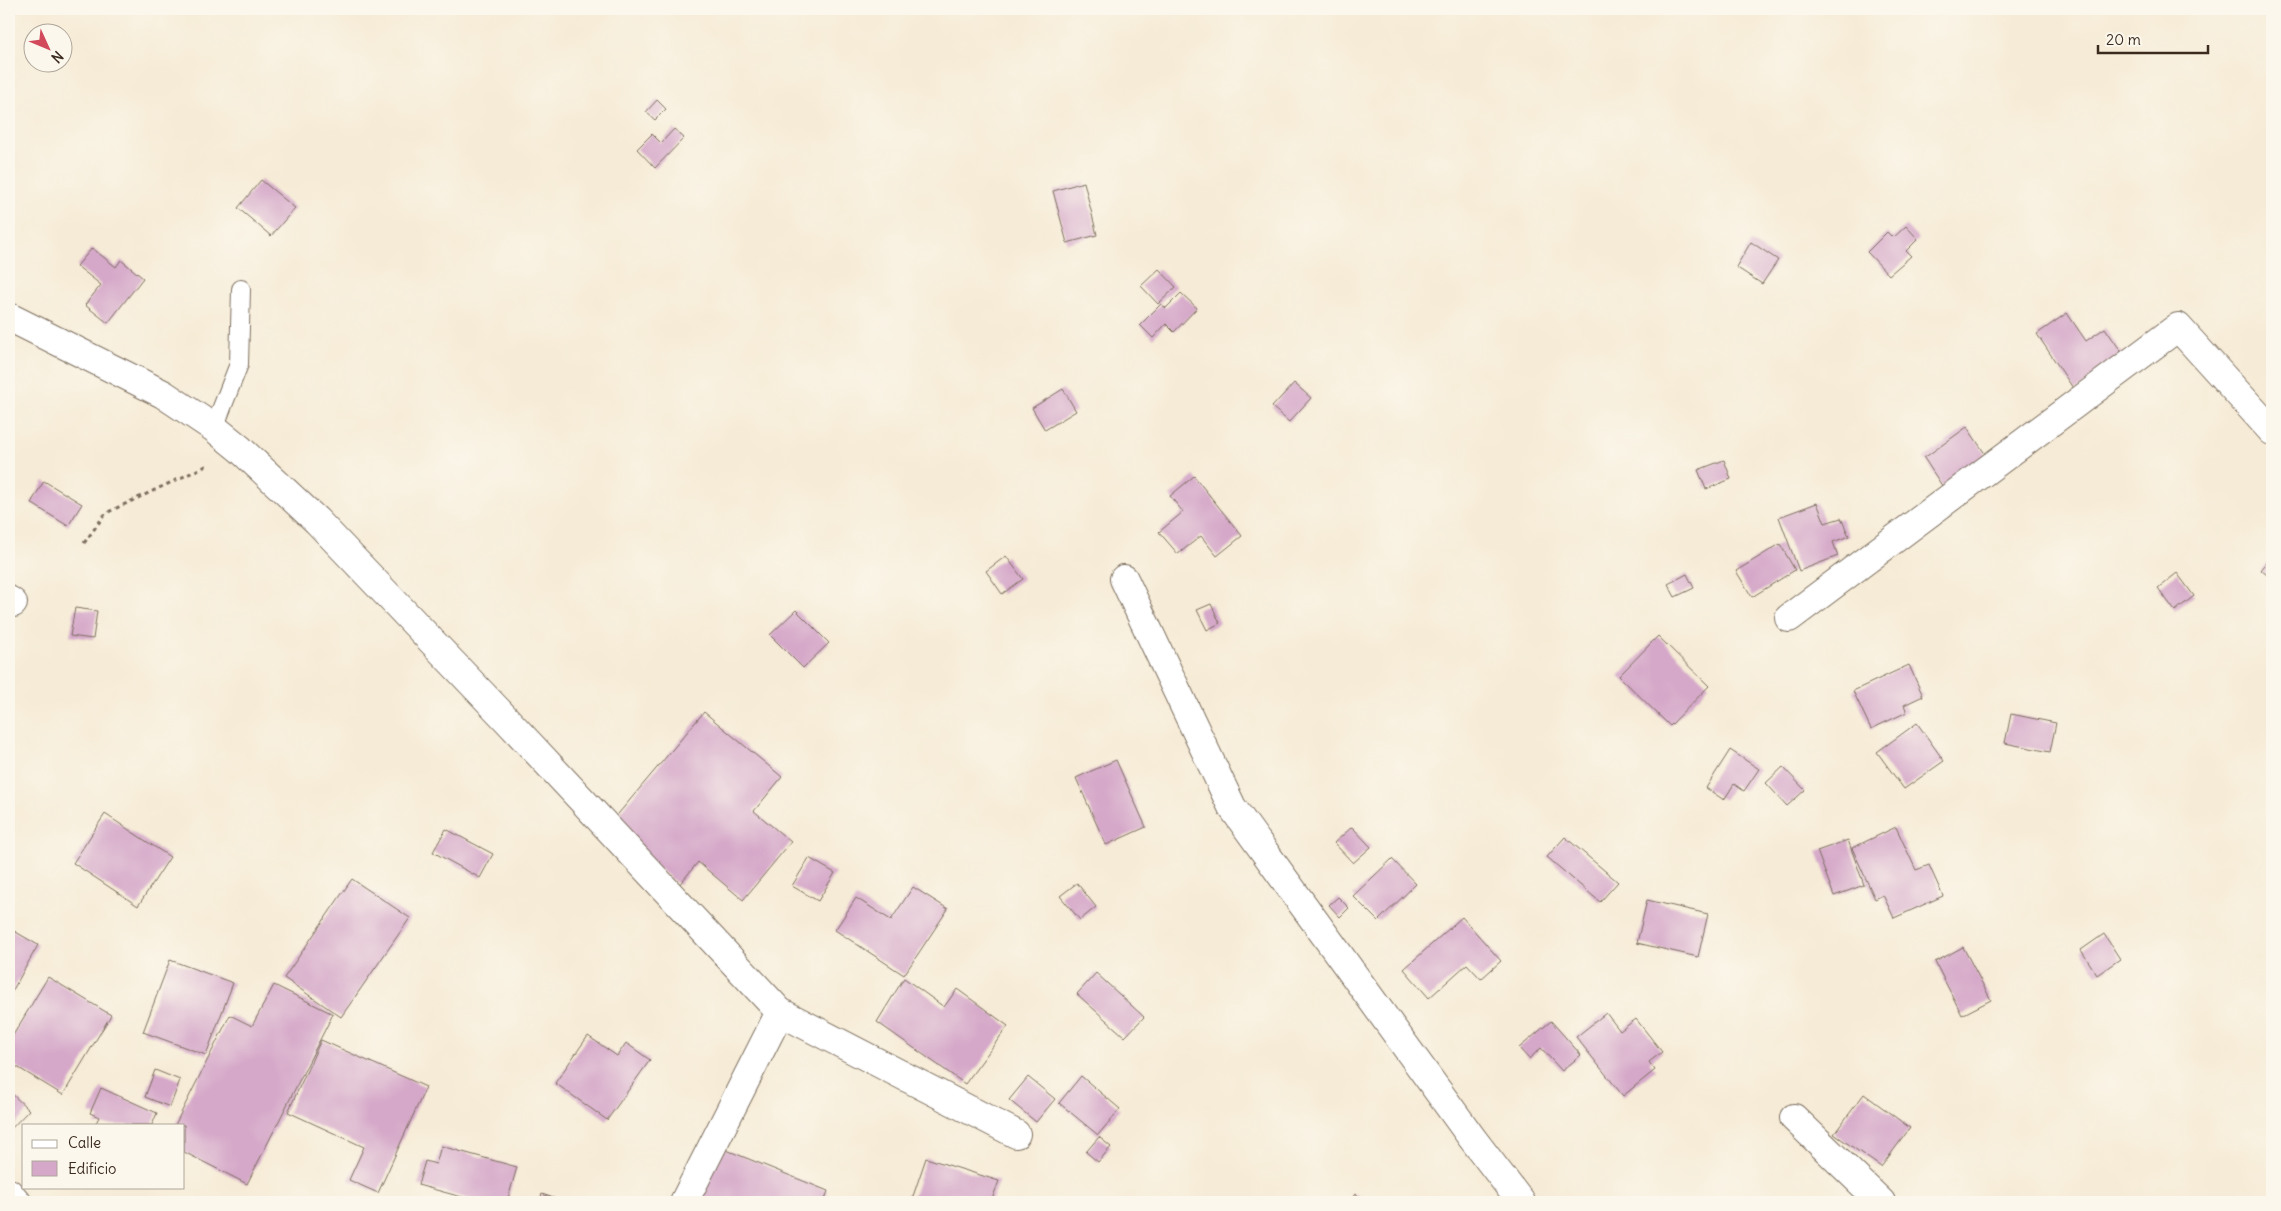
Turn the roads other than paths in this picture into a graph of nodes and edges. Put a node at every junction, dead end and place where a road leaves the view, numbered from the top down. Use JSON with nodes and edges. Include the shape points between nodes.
{"nodes":[{"id":1,"x":241,"y":289,"type":"dead end"},
{"id":2,"x":9,"y":317,"type":"edge"},
{"id":3,"x":214,"y":428,"type":"junction"},
{"id":4,"x":2272,"y":431,"type":"edge"},
{"id":5,"x":1124,"y":579,"type":"dead end"},
{"id":6,"x":1789,"y":618,"type":"dead end"},
{"id":7,"x":780,"y":1012,"type":"junction"},
{"id":8,"x":1794,"y":1118,"type":"dead end"},
{"id":9,"x":1016,"y":1134,"type":"dead end"},
{"id":10,"x":9,"y":1193,"type":"edge"},
{"id":11,"x":17,"y":1202,"type":"edge"},
{"id":12,"x":684,"y":1202,"type":"edge"},
{"id":13,"x":1521,"y":1202,"type":"edge"},
{"id":14,"x":1881,"y":1202,"type":"edge"}],
"edges":[{"from":1,"to":3,"type":"lane","via":[[239,364]]},
{"from":2,"to":3,"type":"street","via":[[163,394]]},
{"from":3,"to":7,"type":"street","via":[[331,535]]},
{"from":4,"to":6,"type":"street","via":[[2178,327]]},
{"from":5,"to":13,"type":"street","via":[[1232,807]]},
{"from":7,"to":9,"type":"street"},
{"from":7,"to":12,"type":"street"},
{"from":8,"to":14,"type":"street"},
{"from":10,"to":11,"type":"street"}]}
